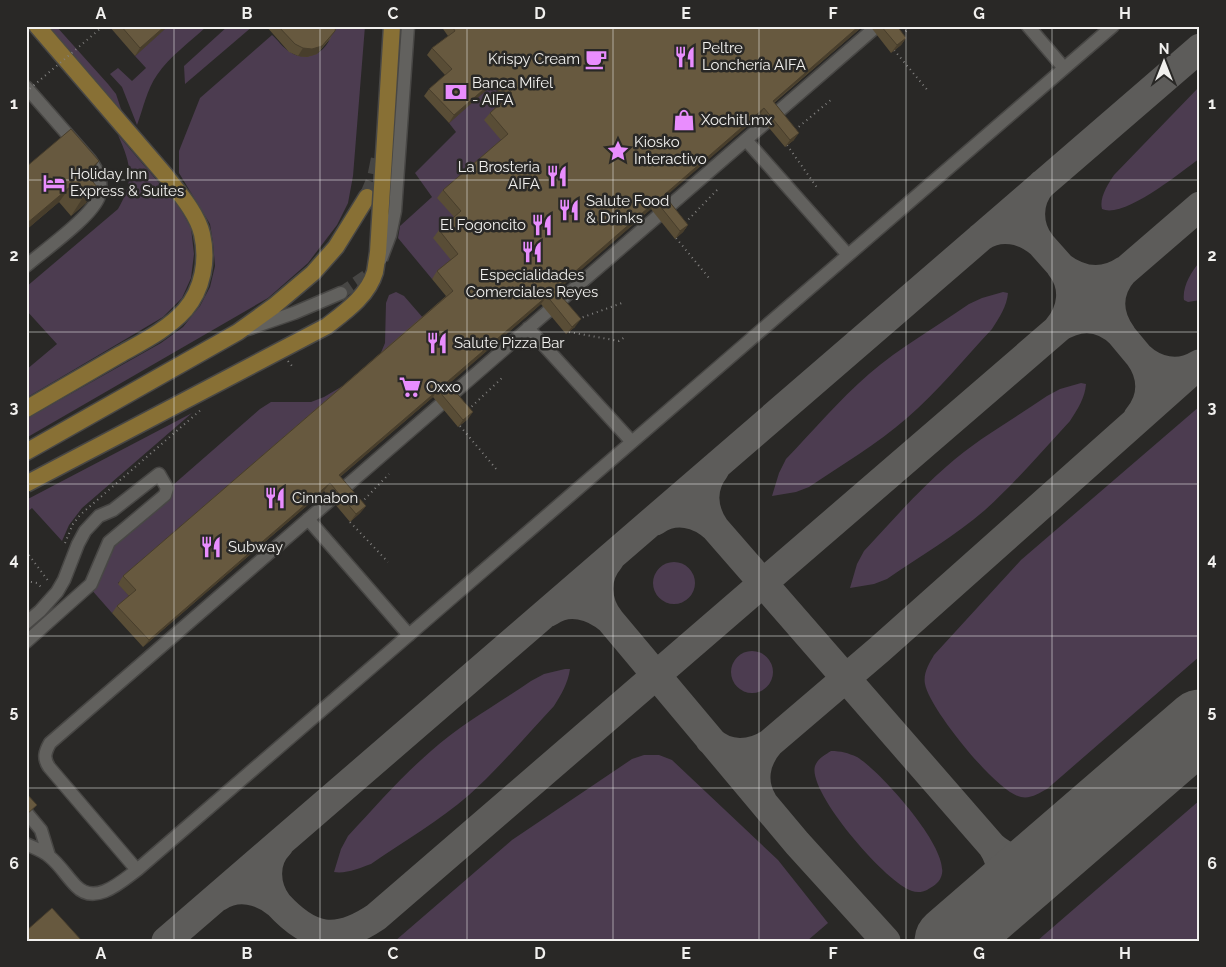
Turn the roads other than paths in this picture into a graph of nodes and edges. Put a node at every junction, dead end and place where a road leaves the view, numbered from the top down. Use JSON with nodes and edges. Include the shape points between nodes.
{"nodes":[{"id":1,"x":36,"y":26,"type":"edge"},
{"id":2,"x":392,"y":26,"type":"edge"},
{"id":3,"x":408,"y":26,"type":"edge"},
{"id":4,"x":877,"y":26,"type":"edge"},
{"id":5,"x":1028,"y":26,"type":"edge"},
{"id":6,"x":1113,"y":26,"type":"edge"},
{"id":7,"x":1064,"y":68,"type":"junction"},
{"id":8,"x":26,"y":87,"type":"edge"},
{"id":9,"x":746,"y":140,"type":"junction"},
{"id":10,"x":367,"y":197,"type":"tunnel mouth"},
{"id":11,"x":848,"y":255,"type":"junction"},
{"id":12,"x":26,"y":266,"type":"edge"},
{"id":13,"x":374,"y":273,"type":"junction"},
{"id":14,"x":341,"y":293,"type":"tunnel mouth"},
{"id":15,"x":528,"y":328,"type":"junction"},
{"id":16,"x":238,"y":332,"type":"junction"},
{"id":17,"x":26,"y":409,"type":"edge"},
{"id":18,"x":632,"y":442,"type":"junction"},
{"id":19,"x":26,"y":452,"type":"edge"},
{"id":20,"x":26,"y":484,"type":"edge"},
{"id":21,"x":308,"y":519,"type":"junction"},
{"id":22,"x":26,"y":623,"type":"edge"},
{"id":23,"x":409,"y":635,"type":"junction"},
{"id":24,"x":26,"y":642,"type":"edge"},
{"id":25,"x":26,"y":812,"type":"edge"},
{"id":26,"x":26,"y":844,"type":"edge"},
{"id":27,"x":50,"y":856,"type":"junction"},
{"id":28,"x":138,"y":870,"type":"junction"}],
"edges":[{"from":1,"to":17,"type":"main road","via":[[181,196],[202,233],[204,253],[203,274],[185,310],[161,331]]},
{"from":2,"to":13,"type":"main road","bridge":true},
{"from":3,"to":13,"type":"street","bridge":true,"via":[[394,221]]},
{"from":4,"to":9,"type":"street"},
{"from":5,"to":7,"type":"street"},
{"from":6,"to":7,"type":"street"},
{"from":7,"to":11,"type":"street"},
{"from":8,"to":12,"type":"street","via":[[90,160],[101,183],[99,197],[90,211]]},
{"from":9,"to":11,"type":"street"},
{"from":9,"to":15,"type":"street"},
{"from":10,"to":16,"type":"main road","via":[[336,247],[313,273]]},
{"from":11,"to":18,"type":"street"},
{"from":13,"to":20,"type":"main road","bridge":true,"via":[[360,298],[327,326]]},
{"from":14,"to":16,"type":"street"},
{"from":15,"to":18,"type":"street"},
{"from":15,"to":21,"type":"street"},
{"from":16,"to":19,"type":"main road"},
{"from":18,"to":23,"type":"street"},
{"from":21,"to":23,"type":"street"},
{"from":21,"to":28,"type":"street","via":[[64,730],[46,750],[44,760],[49,767]]},
{"from":22,"to":24,"type":"street","via":[[57,592],[85,531],[99,516],[113,510],[159,474],[167,488],[164,495],[109,542],[91,584]]},
{"from":23,"to":28,"type":"street"},
{"from":25,"to":27,"type":"street","via":[[41,830]]},
{"from":26,"to":27,"type":"street"},
{"from":27,"to":28,"type":"street","via":[[77,888],[90,894],[103,892]]}]}
